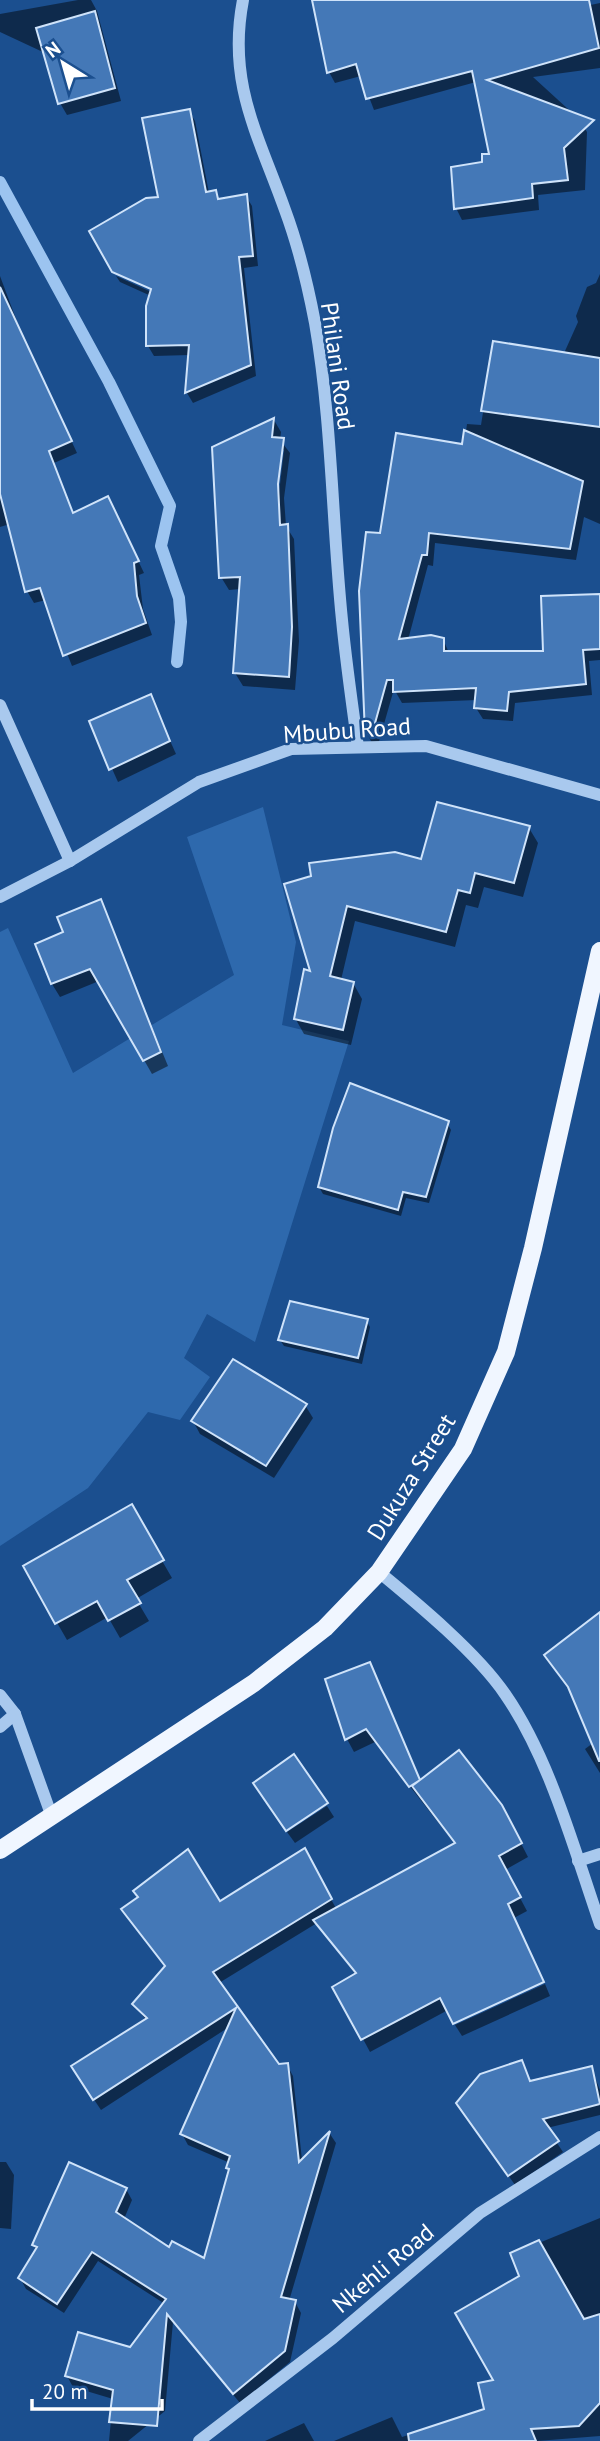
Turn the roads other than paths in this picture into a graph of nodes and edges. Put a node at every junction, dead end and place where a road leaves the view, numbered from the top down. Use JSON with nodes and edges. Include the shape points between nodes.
{"nodes":[{"id":1,"x":243,"y":0,"type":"edge"},
{"id":2,"x":0,"y":705,"type":"edge"},
{"id":3,"x":358,"y":747,"type":"junction"},
{"id":4,"x":600,"y":795,"type":"edge"},
{"id":5,"x":70,"y":861,"type":"junction"},
{"id":6,"x":0,"y":897,"type":"edge"},
{"id":7,"x":600,"y":951,"type":"edge"},
{"id":8,"x":379,"y":1572,"type":"junction"},
{"id":9,"x":0,"y":1695,"type":"edge"},
{"id":10,"x":15,"y":1714,"type":"junction"},
{"id":11,"x":0,"y":1727,"type":"edge"},
{"id":12,"x":52,"y":1817,"type":"junction"},
{"id":13,"x":0,"y":1850,"type":"edge"},
{"id":14,"x":600,"y":1854,"type":"edge"},
{"id":15,"x":578,"y":1861,"type":"junction"},
{"id":16,"x":600,"y":1924,"type":"edge"},
{"id":17,"x":600,"y":2137,"type":"edge"},
{"id":18,"x":199,"y":2441,"type":"edge"}],
"edges":[{"from":1,"to":3,"type":"street","name":"Philani Road","via":[[237,54],[241,84],[286,213],[315,323]]},
{"from":2,"to":5,"type":"street"},
{"from":3,"to":4,"type":"street","name":"Mbubu Road","via":[[426,746]]},
{"from":3,"to":5,"type":"street","name":"Mbubu Road","via":[[291,750],[199,782]]},
{"from":5,"to":6,"type":"street","name":"Mbubu Road"},
{"from":7,"to":8,"type":"main road","name":"Dukuza Street","via":[[506,1352],[463,1449]]},
{"from":8,"to":12,"type":"main road","name":"Dukuza Street","via":[[325,1628],[254,1683]]},
{"from":8,"to":15,"type":"street","via":[[480,1664],[505,1693],[534,1745]]},
{"from":9,"to":10,"type":"street"},
{"from":10,"to":11,"type":"street"},
{"from":10,"to":12,"type":"street"},
{"from":12,"to":13,"type":"main road","name":"Dukuza Street"},
{"from":14,"to":15,"type":"street"},
{"from":15,"to":16,"type":"street"},
{"from":17,"to":18,"type":"street","name":"Nkehli Road","via":[[480,2213],[333,2338]]}]}
